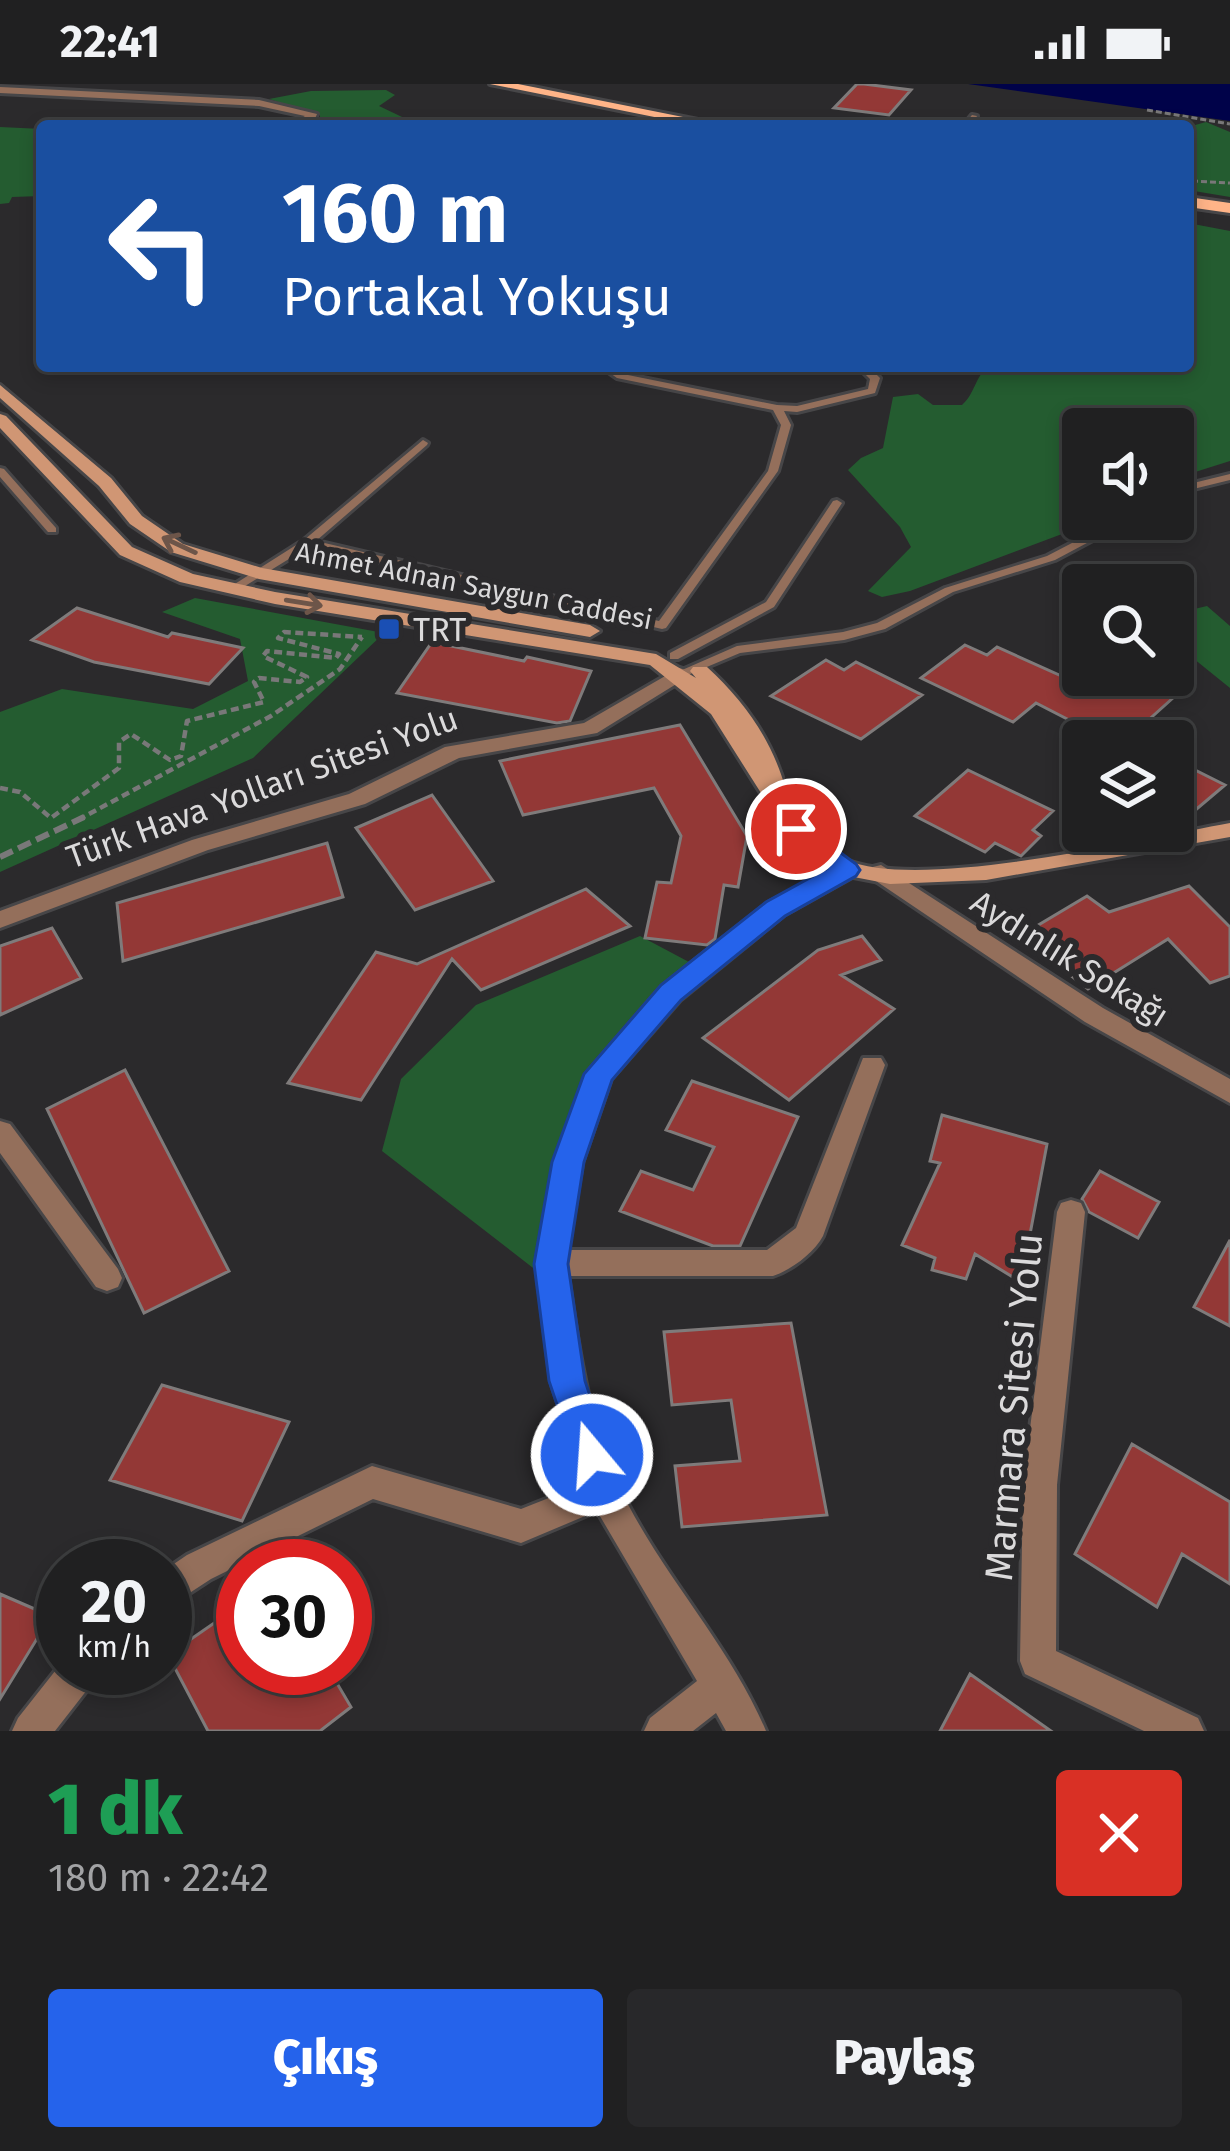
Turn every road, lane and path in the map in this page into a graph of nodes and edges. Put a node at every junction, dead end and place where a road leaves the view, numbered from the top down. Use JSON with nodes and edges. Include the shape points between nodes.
{"nodes":[{"id":1,"x":497,"y":84,"type":"edge"},
{"id":2,"x":523,"y":84,"type":"edge"},
{"id":3,"x":0,"y":89,"type":"edge"},
{"id":4,"x":1147,"y":110,"type":"dead end"},
{"id":5,"x":974,"y":116,"type":"dead end"},
{"id":6,"x":306,"y":120,"type":"edge"},
{"id":7,"x":691,"y":120,"type":"edge"},
{"id":8,"x":694,"y":120,"type":"edge"},
{"id":9,"x":971,"y":120,"type":"edge"},
{"id":10,"x":1230,"y":124,"type":"edge"},
{"id":11,"x":1194,"y":183,"type":"edge"},
{"id":12,"x":1230,"y":183,"type":"edge"},
{"id":13,"x":1194,"y":203,"type":"edge"},
{"id":14,"x":1230,"y":208,"type":"edge"},
{"id":15,"x":614,"y":372,"type":"edge"},
{"id":16,"x":868,"y":372,"type":"edge"},
{"id":17,"x":0,"y":390,"type":"edge"},
{"id":18,"x":777,"y":408,"type":"junction"},
{"id":19,"x":0,"y":419,"type":"edge"},
{"id":20,"x":423,"y":443,"type":"dead end"},
{"id":21,"x":0,"y":471,"type":"edge"},
{"id":22,"x":1230,"y":477,"type":"edge"},
{"id":23,"x":1194,"y":486,"type":"edge"},
{"id":24,"x":837,"y":503,"type":"dead end"},
{"id":25,"x":52,"y":530,"type":"dead end"},
{"id":26,"x":1086,"y":540,"type":"edge"},
{"id":27,"x":308,"y":542,"type":"junction"},
{"id":28,"x":259,"y":573,"type":"junction"},
{"id":29,"x":233,"y":589,"type":"junction"},
{"id":30,"x":683,"y":666,"type":"junction"},
{"id":31,"x":0,"y":788,"type":"edge"},
{"id":32,"x":1230,"y":830,"type":"edge"},
{"id":33,"x":0,"y":857,"type":"edge"},
{"id":34,"x":846,"y":870,"type":"junction"},
{"id":35,"x":881,"y":873,"type":"junction"},
{"id":36,"x":0,"y":920,"type":"edge"},
{"id":37,"x":872,"y":1065,"type":"dead end"},
{"id":38,"x":1230,"y":1092,"type":"edge"},
{"id":39,"x":0,"y":1132,"type":"edge"},
{"id":40,"x":1071,"y":1211,"type":"dead end"},
{"id":41,"x":551,"y":1264,"type":"junction"},
{"id":42,"x":107,"y":1278,"type":"dead end"},
{"id":43,"x":604,"y":1492,"type":"junction"},
{"id":44,"x":192,"y":1572,"type":"edge"},
{"id":45,"x":722,"y":1684,"type":"junction"},
{"id":46,"x":60,"y":1695,"type":"edge"},
{"id":47,"x":31,"y":1731,"type":"edge"},
{"id":48,"x":663,"y":1731,"type":"edge"},
{"id":49,"x":747,"y":1731,"type":"edge"},
{"id":50,"x":1185,"y":1731,"type":"edge"}],
"edges":[{"from":1,"to":7,"type":"main road"},
{"from":2,"to":8,"type":"main road"},
{"from":3,"to":6,"type":"street","via":[[259,103],[311,114]]},
{"from":4,"to":10,"type":"path"},
{"from":5,"to":9,"type":"lane"},
{"from":11,"to":12,"type":"path"},
{"from":13,"to":14,"type":"main road"},
{"from":15,"to":18,"type":"lane"},
{"from":16,"to":18,"type":"lane","via":[[872,392]]},
{"from":28,"to":17,"type":"main road","name":"Ahmet Adnan Saygun Caddesi","one_way":true,"via":[[177,548],[136,520],[105,482]]},
{"from":18,"to":27,"type":"lane","via":[[786,425],[773,471],[662,625]]},
{"from":19,"to":29,"type":"main road","name":"Ahmet Adnan Saygun Caddesi","via":[[126,551]]},
{"from":20,"to":27,"type":"lane"},
{"from":21,"to":25,"type":"lane"},
{"from":22,"to":23,"type":"lane"},
{"from":24,"to":30,"type":"lane","via":[[770,604]]},
{"from":26,"to":30,"type":"lane","via":[[949,590],[881,626]]},
{"from":27,"to":28,"type":"lane"},
{"from":28,"to":29,"type":"lane"},
{"from":28,"to":30,"type":"main road","name":"Ahmet Adnan Saygun Caddesi","via":[[651,644]]},
{"from":29,"to":30,"type":"main road","name":"Ahmet Adnan Saygun Caddesi","one_way":true},
{"from":30,"to":34,"type":"main road","name":"Ahmet Adnan Saygun Caddesi","via":[[728,720],[780,810],[811,848]]},
{"from":30,"to":36,"type":"street","name":"Türk Hava Yolları Sitesi Yolu","via":[[590,728],[453,752],[357,799],[200,845]]},
{"from":31,"to":33,"type":"path","via":[[20,792],[51,818],[119,767],[119,742],[131,734],[170,760],[181,756],[187,721],[264,702],[259,678],[307,676],[263,656],[267,651],[339,654],[278,638],[284,632],[362,638],[340,669],[271,716]]},
{"from":32,"to":35,"type":"main road","via":[[924,877]]},
{"from":34,"to":35,"type":"main road"},
{"from":34,"to":41,"type":"street","via":[[776,909],[671,992],[599,1074],[568,1162]]},
{"from":35,"to":38,"type":"street","name":"Aydınlık Sokağı","via":[[1094,1015]]},
{"from":37,"to":41,"type":"street","via":[[808,1237],[773,1263]]},
{"from":39,"to":42,"type":"street"},
{"from":40,"to":50,"type":"street","name":"Marmara Sitesi Yolu","via":[[1040,1485],[1038,1661]]},
{"from":41,"to":43,"type":"street","via":[[567,1381]]},
{"from":43,"to":44,"type":"street","via":[[520,1526],[372,1482]]},
{"from":43,"to":45,"type":"street"},
{"from":45,"to":48,"type":"street"},
{"from":45,"to":49,"type":"street"},
{"from":46,"to":47,"type":"street"}]}
